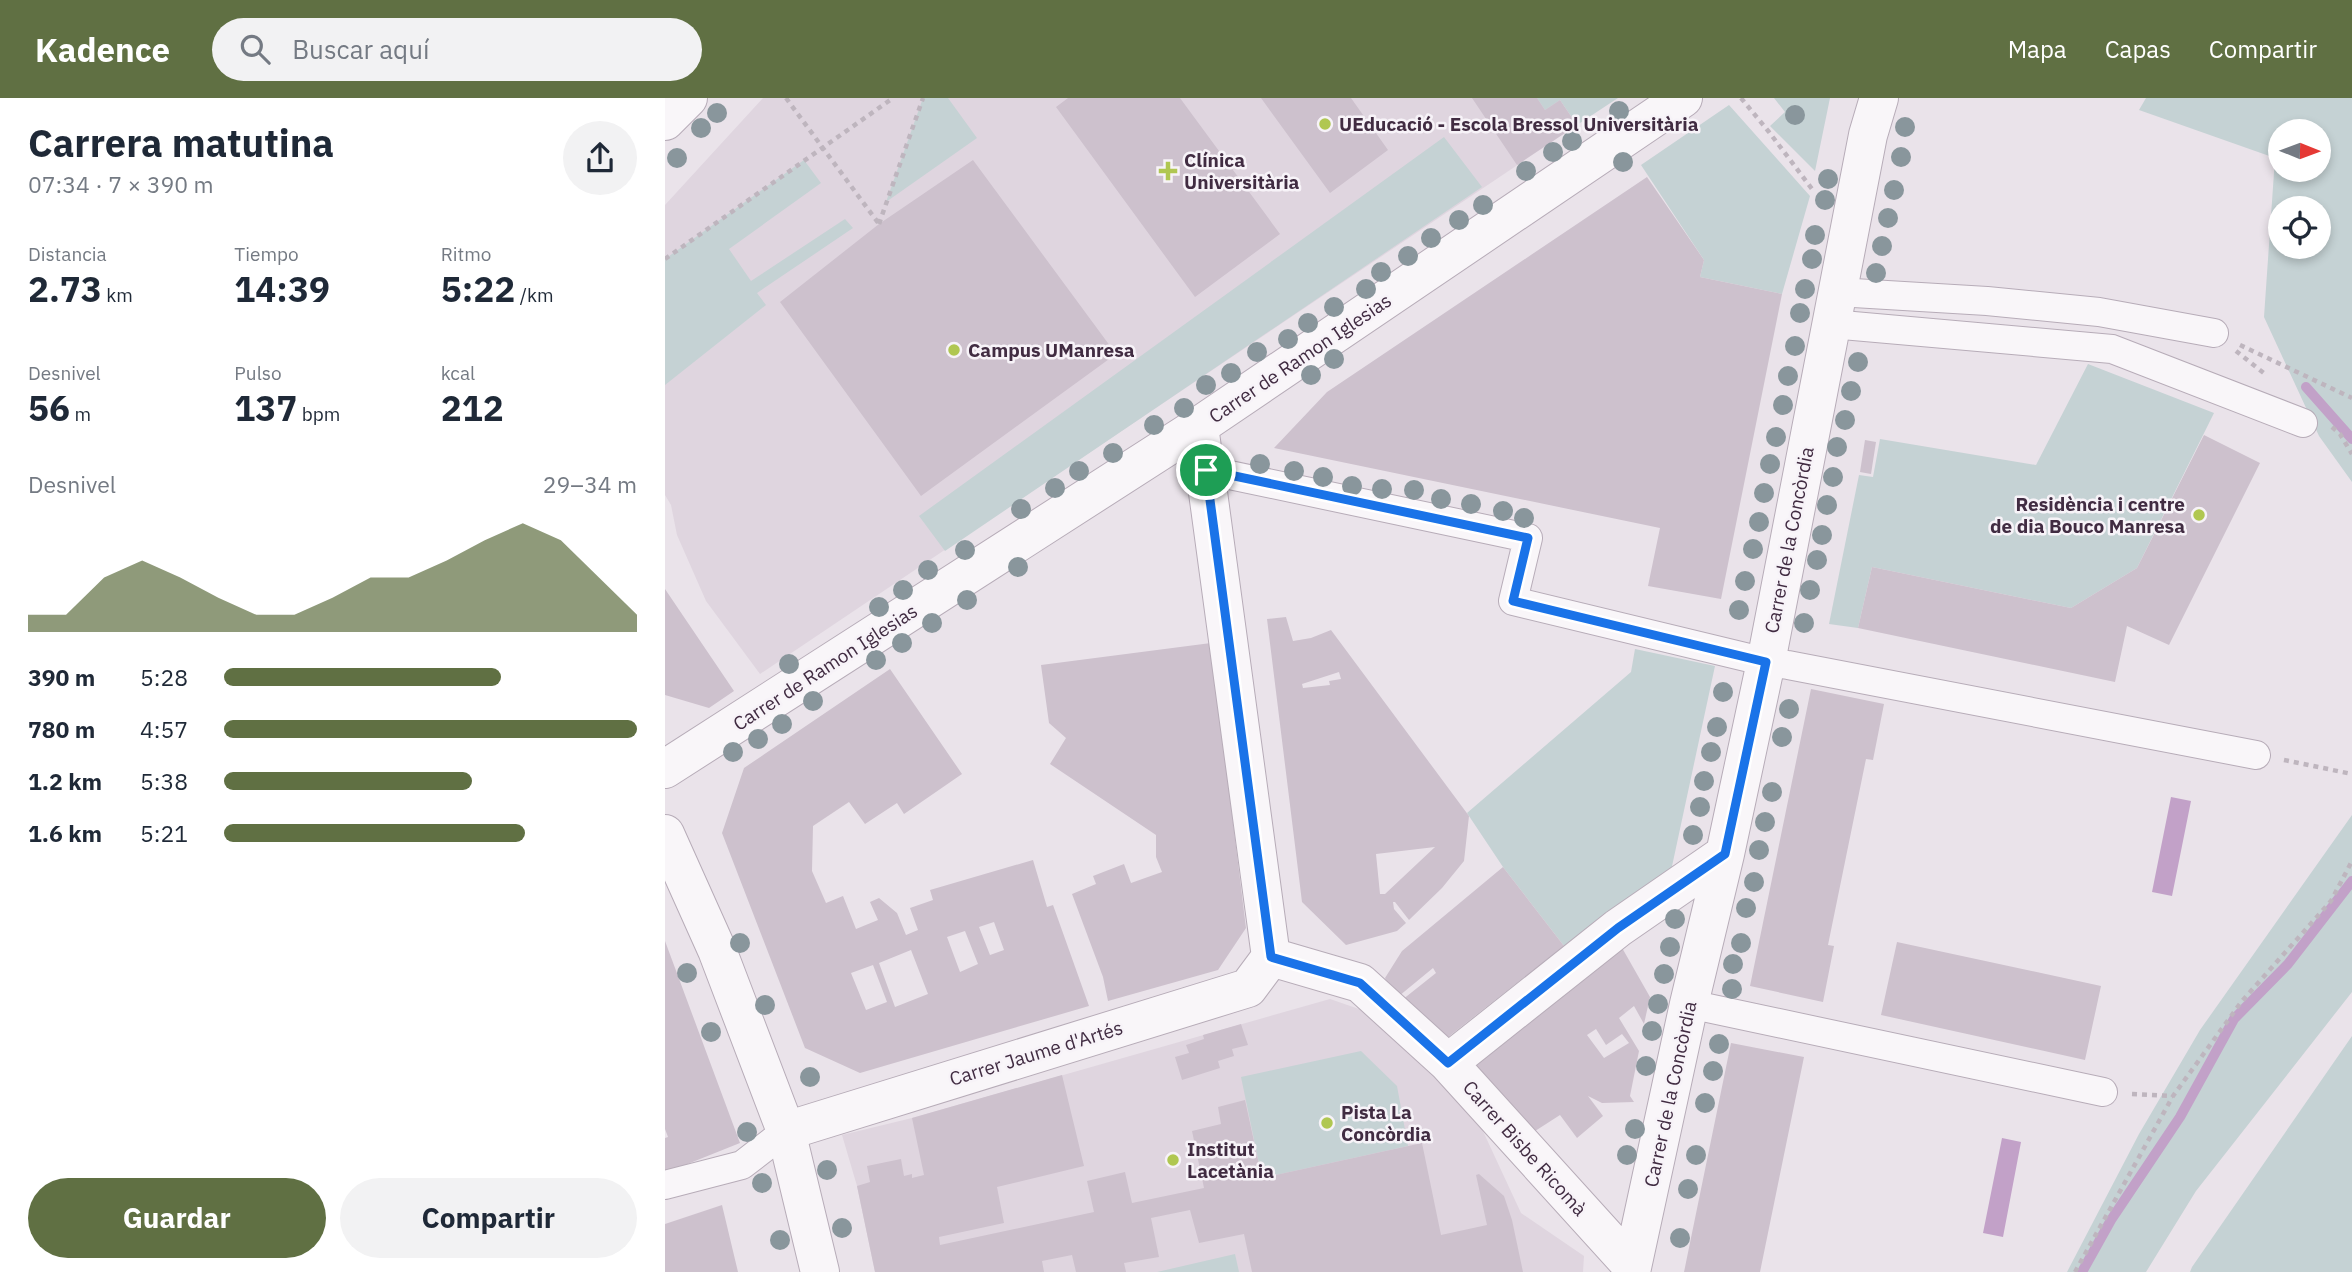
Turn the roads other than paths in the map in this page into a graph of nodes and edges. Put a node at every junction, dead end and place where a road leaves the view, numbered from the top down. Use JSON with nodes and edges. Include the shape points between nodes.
{"nodes":[{"id":1,"x":688,"y":98,"type":"edge"},
{"id":2,"x":1683,"y":98,"type":"edge"},
{"id":3,"x":1859,"y":98,"type":"edge"},
{"id":4,"x":1879,"y":98,"type":"edge"},
{"id":5,"x":665,"y":121,"type":"edge"},
{"id":6,"x":1868,"y":135,"type":"junction"},
{"id":7,"x":1834,"y":308,"type":"junction"},
{"id":8,"x":2214,"y":333,"type":"road end"},
{"id":9,"x":2304,"y":423,"type":"dead end"},
{"id":10,"x":1199,"y":426,"type":"junction"},
{"id":11,"x":1206,"y":470,"type":"junction"},
{"id":12,"x":1766,"y":662,"type":"junction"},
{"id":13,"x":2256,"y":755,"type":"road end"},
{"id":14,"x":665,"y":769,"type":"edge"},
{"id":15,"x":665,"y":834,"type":"edge"},
{"id":16,"x":1725,"y":854,"type":"junction"},
{"id":17,"x":1271,"y":957,"type":"junction"},
{"id":18,"x":1689,"y":1004,"type":"junction"},
{"id":19,"x":1448,"y":1063,"type":"junction"},
{"id":20,"x":2103,"y":1092,"type":"road end"},
{"id":21,"x":786,"y":1131,"type":"junction"},
{"id":22,"x":665,"y":1185,"type":"edge"},
{"id":23,"x":1631,"y":1269,"type":"edge"},
{"id":24,"x":820,"y":1272,"type":"edge"}],
"edges":[{"from":1,"to":5,"type":"street"},
{"from":2,"to":10,"type":"street","name":"Carrer de Ramon Iglesias"},
{"from":3,"to":6,"type":"street","name":"Carrer de la Concòrdia"},
{"from":4,"to":6,"type":"street","name":"Carrer de la Concòrdia"},
{"from":6,"to":7,"type":"street","name":"Carrer de la Concòrdia"},
{"from":7,"to":8,"type":"street","via":[[1987,301],[2099,312]]},
{"from":7,"to":9,"type":"street","via":[[2112,349]]},
{"from":7,"to":12,"type":"street","name":"Carrer de la Concòrdia"},
{"from":10,"to":11,"type":"street"},
{"from":10,"to":14,"type":"street","name":"Carrer de Ramon Iglesias"},
{"from":11,"to":12,"type":"street","via":[[1528,538],[1513,601]]},
{"from":11,"to":17,"type":"street"},
{"from":12,"to":13,"type":"street"},
{"from":12,"to":16,"type":"street","name":"Carrer de la Concòrdia"},
{"from":15,"to":21,"type":"street","via":[[717,950]]},
{"from":16,"to":18,"type":"street","name":"Carrer de la Concòrdia"},
{"from":16,"to":19,"type":"street","via":[[1618,928]]},
{"from":17,"to":19,"type":"street","name":"Carrer Bisbe Ricomà","via":[[1360,983]]},
{"from":17,"to":21,"type":"street","name":"Carrer Jaume d'Artés","via":[[1248,988]]},
{"from":18,"to":20,"type":"street"},
{"from":18,"to":23,"type":"street","name":"Carrer de la Concòrdia"},
{"from":19,"to":23,"type":"street","name":"Carrer Bisbe Ricomà"},
{"from":21,"to":22,"type":"street","via":[[742,1165]]},
{"from":21,"to":24,"type":"street"}]}
